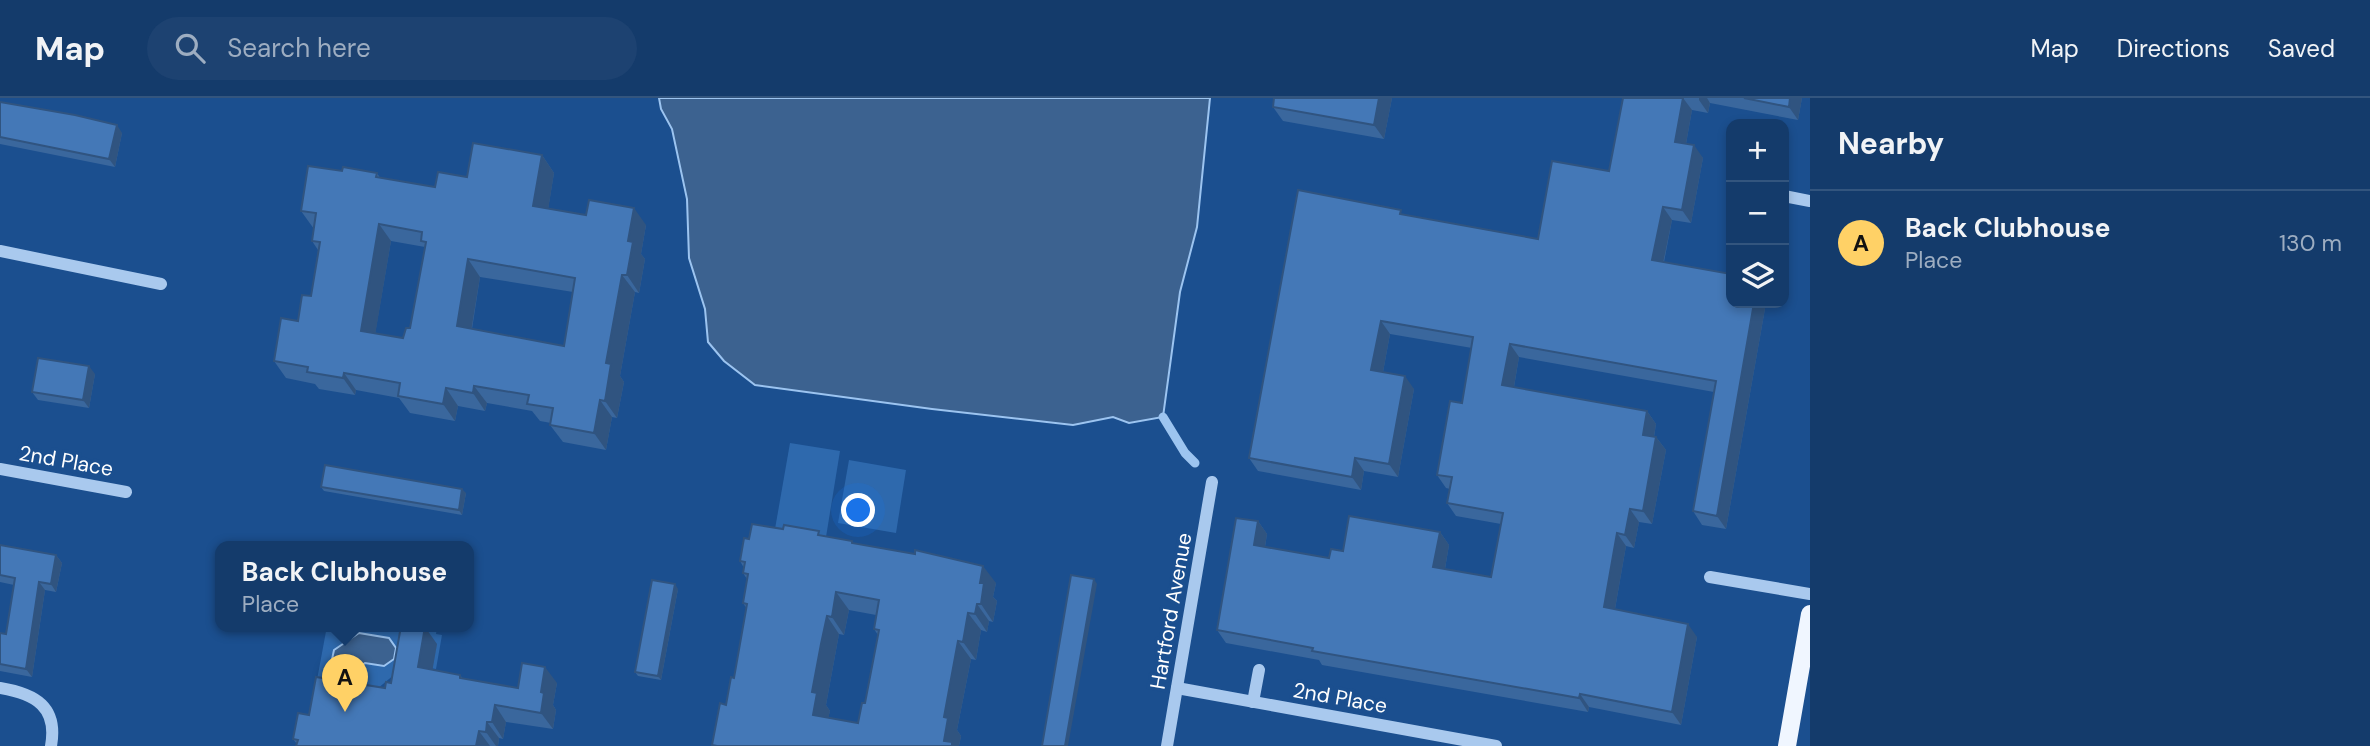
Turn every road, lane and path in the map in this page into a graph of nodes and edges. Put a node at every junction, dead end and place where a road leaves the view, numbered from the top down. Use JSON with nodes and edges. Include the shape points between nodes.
{"nodes":[{"id":1,"x":1789,"y":197,"type":"edge"},
{"id":2,"x":1810,"y":201,"type":"edge"},
{"id":3,"x":0,"y":251,"type":"edge"},
{"id":4,"x":161,"y":284,"type":"dead end"},
{"id":5,"x":0,"y":469,"type":"edge"},
{"id":6,"x":1212,"y":482,"type":"dead end"},
{"id":7,"x":126,"y":492,"type":"dead end"},
{"id":8,"x":1710,"y":577,"type":"dead end"},
{"id":9,"x":1810,"y":594,"type":"edge"},
{"id":10,"x":1810,"y":614,"type":"edge"},
{"id":11,"x":1259,"y":670,"type":"dead end"},
{"id":12,"x":0,"y":688,"type":"edge"},
{"id":13,"x":1177,"y":688,"type":"junction"},
{"id":14,"x":1253,"y":702,"type":"junction"},
{"id":15,"x":51,"y":746,"type":"edge"},
{"id":16,"x":1167,"y":746,"type":"edge"},
{"id":17,"x":1496,"y":746,"type":"edge"},
{"id":18,"x":1787,"y":746,"type":"edge"}],
"edges":[{"from":1,"to":2,"type":"street"},
{"from":3,"to":4,"type":"street"},
{"from":5,"to":7,"type":"street","name":"2nd Place"},
{"from":6,"to":13,"type":"street","name":"Hartford Avenue"},
{"from":8,"to":9,"type":"street"},
{"from":10,"to":18,"type":"main road"},
{"from":11,"to":14,"type":"street"},
{"from":12,"to":15,"type":"street","via":[[42,705],[52,719]]},
{"from":13,"to":14,"type":"street","name":"2nd Place"},
{"from":13,"to":16,"type":"street","name":"Hartford Avenue"},
{"from":14,"to":17,"type":"street","name":"2nd Place"}]}
